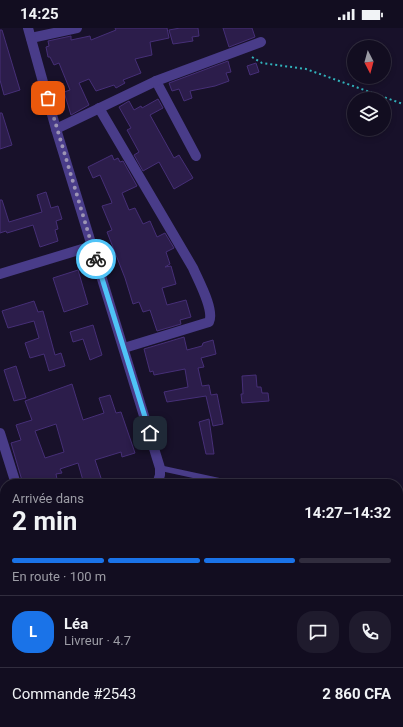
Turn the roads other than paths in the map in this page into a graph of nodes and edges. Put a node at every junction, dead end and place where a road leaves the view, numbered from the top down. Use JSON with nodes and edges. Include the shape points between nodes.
{"nodes":[{"id":1,"x":77,"y":28,"type":"edge"},
{"id":2,"x":29,"y":33,"type":"edge"},
{"id":3,"x":261,"y":42,"type":"dead end"},
{"id":4,"x":156,"y":81,"type":"junction"},
{"id":5,"x":100,"y":108,"type":"junction"},
{"id":6,"x":56,"y":129,"type":"junction"},
{"id":7,"x":196,"y":156,"type":"dead end"},
{"id":8,"x":92,"y":246,"type":"junction"},
{"id":9,"x":0,"y":274,"type":"edge"},
{"id":10,"x":124,"y":348,"type":"junction"},
{"id":11,"x":0,"y":433,"type":"edge"},
{"id":12,"x":160,"y":468,"type":"junction"},
{"id":13,"x":14,"y":479,"type":"edge"},
{"id":14,"x":159,"y":479,"type":"edge"},
{"id":15,"x":211,"y":479,"type":"edge"}],
"edges":[{"from":1,"to":2,"type":"street"},
{"from":2,"to":6,"type":"street"},
{"from":3,"to":4,"type":"street"},
{"from":4,"to":5,"type":"street"},
{"from":4,"to":7,"type":"street"},
{"from":5,"to":6,"type":"street"},
{"from":5,"to":10,"type":"street","via":[[193,268],[211,314],[209,322]]},
{"from":6,"to":8,"type":"street"},
{"from":8,"to":9,"type":"street"},
{"from":8,"to":10,"type":"street"},
{"from":10,"to":12,"type":"street"},
{"from":11,"to":13,"type":"street"},
{"from":12,"to":14,"type":"street"},
{"from":12,"to":15,"type":"lane"}]}
